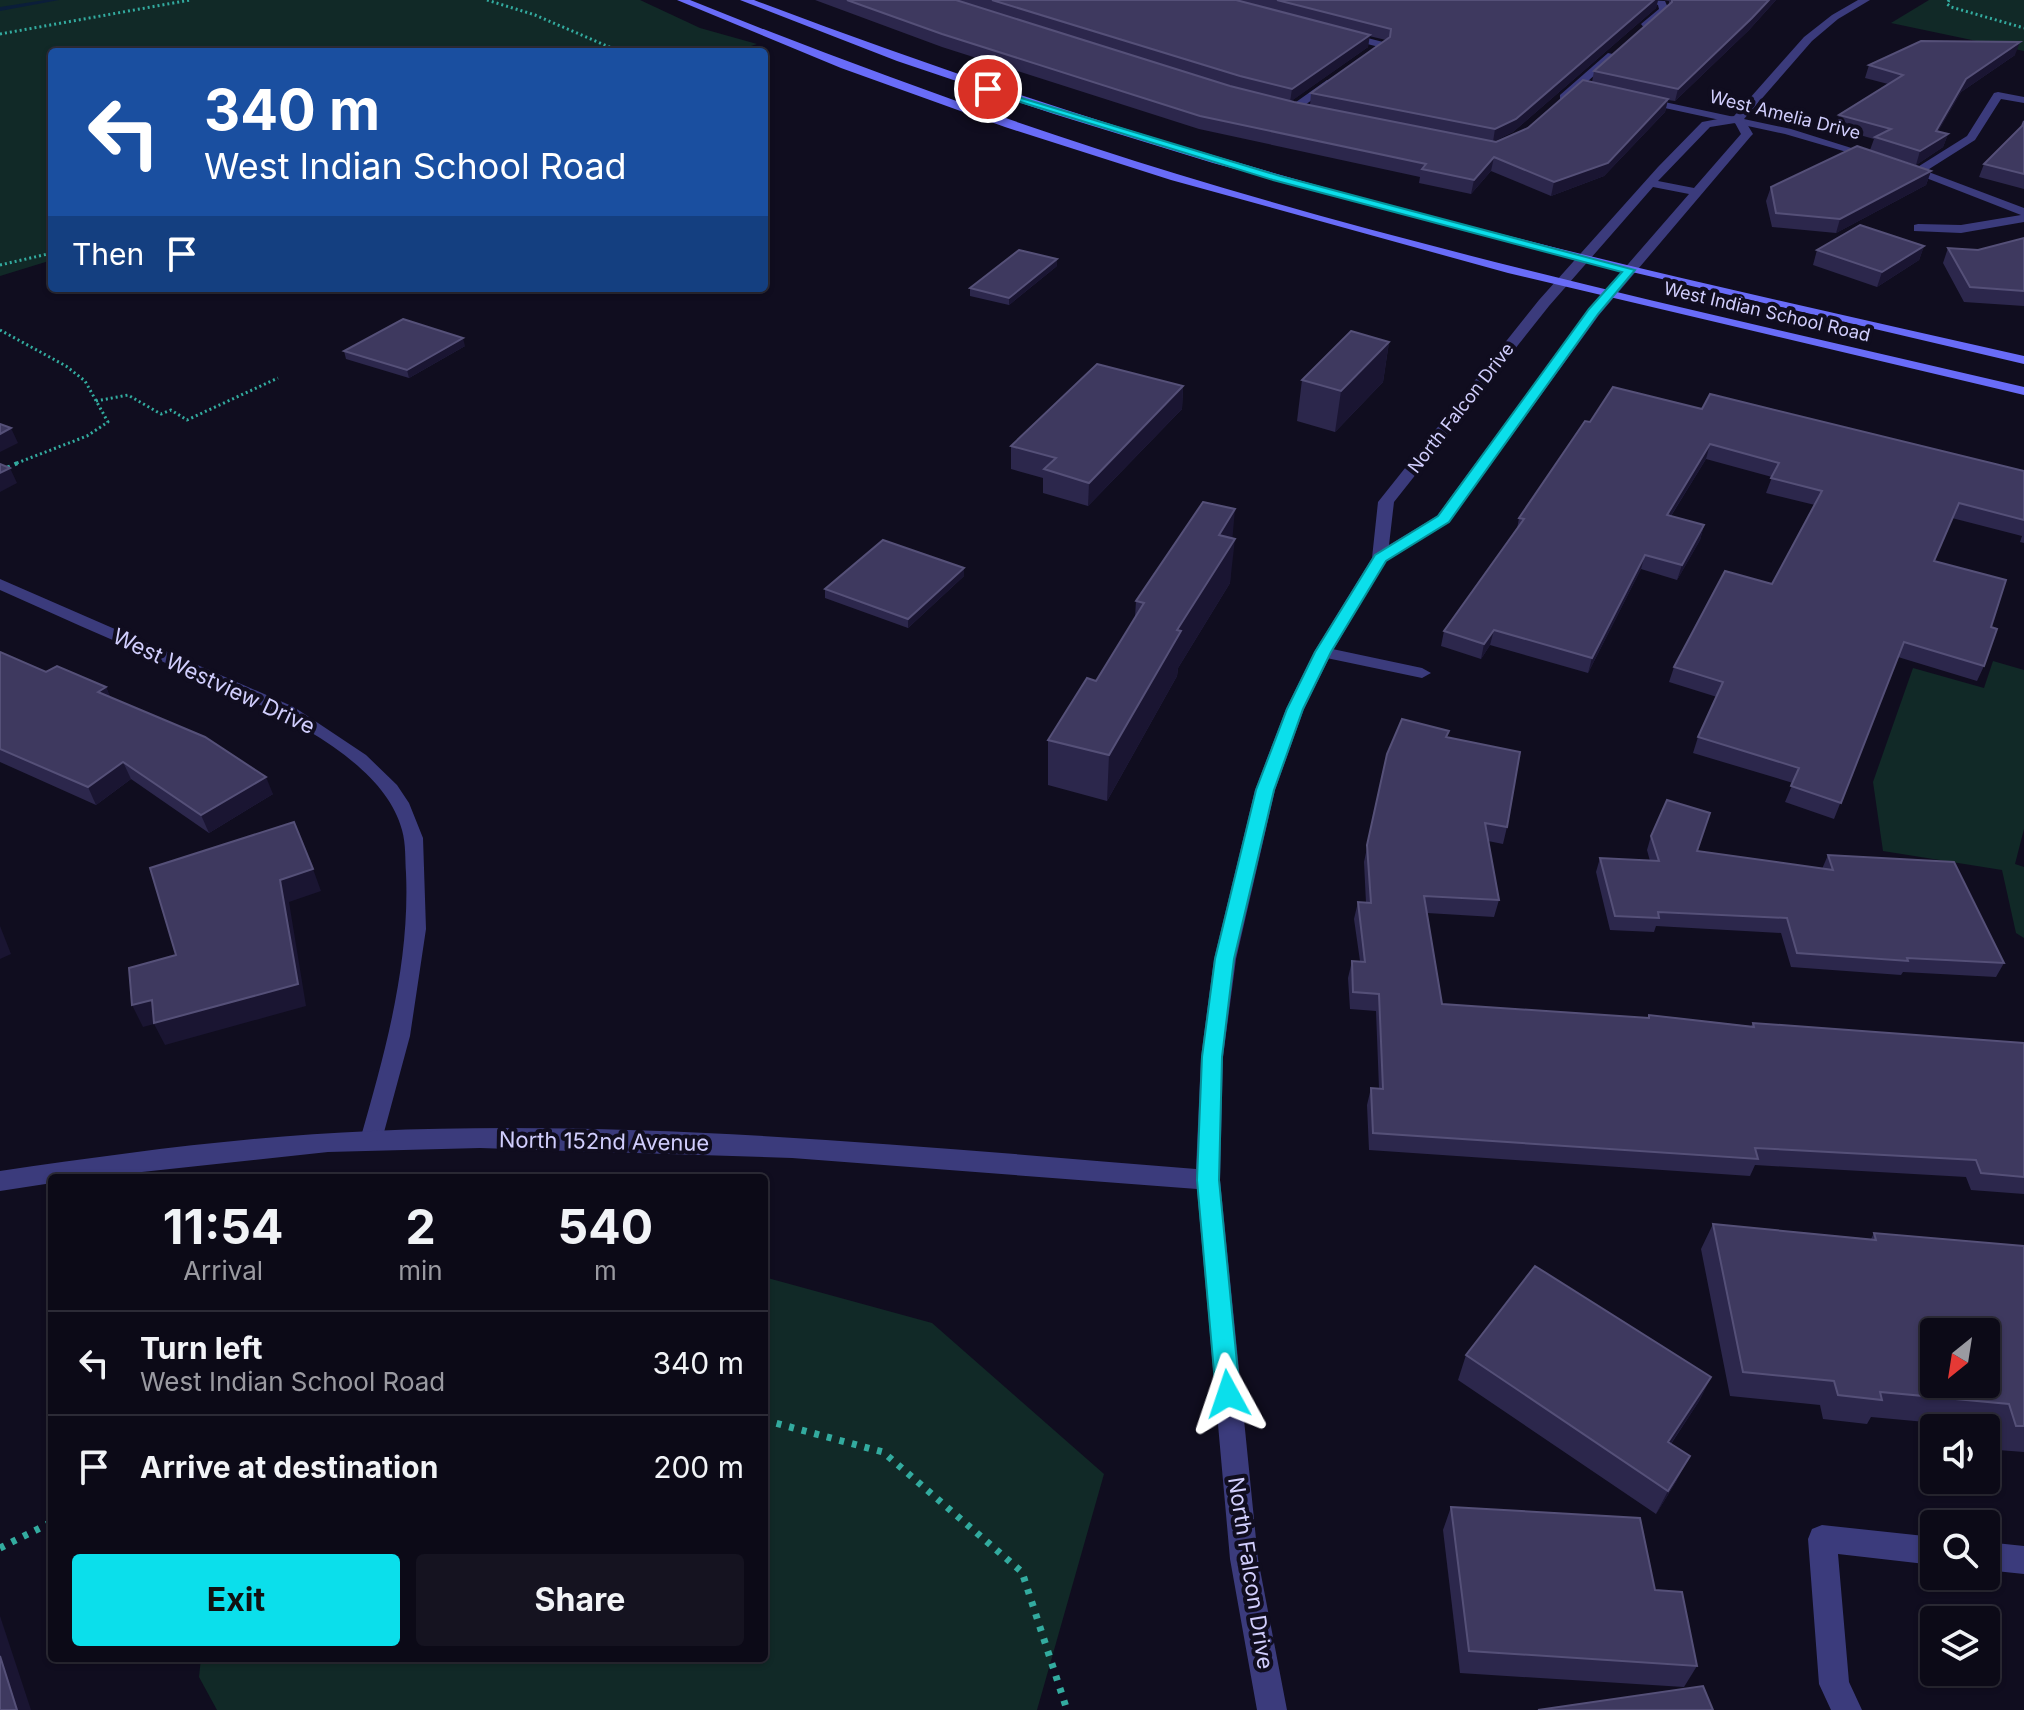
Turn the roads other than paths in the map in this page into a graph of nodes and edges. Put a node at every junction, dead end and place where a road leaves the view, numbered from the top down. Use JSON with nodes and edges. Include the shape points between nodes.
{"nodes":[{"id":1,"x":682,"y":0,"type":"edge"},
{"id":2,"x":745,"y":0,"type":"edge"},
{"id":3,"x":1837,"y":0,"type":"edge"},
{"id":4,"x":1657,"y":2,"type":"edge"},
{"id":5,"x":1860,"y":2,"type":"edge"},
{"id":6,"x":1337,"y":33,"type":"edge"},
{"id":7,"x":1631,"y":39,"type":"edge"},
{"id":8,"x":1620,"y":48,"type":"edge"},
{"id":9,"x":1370,"y":54,"type":"edge"},
{"id":10,"x":1344,"y":72,"type":"edge"},
{"id":11,"x":1576,"y":86,"type":"junction"},
{"id":12,"x":1592,"y":90,"type":"edge"},
{"id":13,"x":1623,"y":96,"type":"edge"},
{"id":14,"x":2024,"y":100,"type":"edge"},
{"id":15,"x":1278,"y":105,"type":"edge"},
{"id":16,"x":1553,"y":107,"type":"edge"},
{"id":17,"x":1293,"y":109,"type":"junction"},
{"id":18,"x":1308,"y":112,"type":"edge"},
{"id":19,"x":1738,"y":119,"type":"junction"},
{"id":20,"x":1917,"y":172,"type":"junction"},
{"id":21,"x":1651,"y":183,"type":"junction"},
{"id":22,"x":1695,"y":192,"type":"junction"},
{"id":23,"x":2024,"y":215,"type":"edge"},
{"id":24,"x":1918,"y":228,"type":"dead end"},
{"id":25,"x":1583,"y":258,"type":"junction"},
{"id":26,"x":1629,"y":270,"type":"junction"},
{"id":27,"x":1568,"y":277,"type":"junction"},
{"id":28,"x":1609,"y":294,"type":"junction"},
{"id":29,"x":2024,"y":360,"type":"edge"},
{"id":30,"x":2024,"y":391,"type":"edge"},
{"id":31,"x":1380,"y":558,"type":"junction"},
{"id":32,"x":0,"y":584,"type":"edge"},
{"id":33,"x":1323,"y":652,"type":"junction"},
{"id":34,"x":1422,"y":673,"type":"dead end"},
{"id":35,"x":372,"y":1140,"type":"junction"},
{"id":36,"x":48,"y":1174,"type":"edge"},
{"id":37,"x":52,"y":1174,"type":"edge"},
{"id":38,"x":1208,"y":1180,"type":"junction"},
{"id":39,"x":0,"y":1181,"type":"edge"},
{"id":40,"x":1920,"y":1550,"type":"edge"},
{"id":41,"x":2000,"y":1557,"type":"edge"},
{"id":42,"x":2024,"y":1560,"type":"edge"},
{"id":43,"x":1272,"y":1710,"type":"edge"},
{"id":44,"x":1847,"y":1710,"type":"edge"}],
"edges":[{"from":1,"to":27,"type":"main road","name":"West Indian School Road","via":[[799,49],[1036,133],[1343,225]]},
{"from":2,"to":25,"type":"main road","name":"West Indian School Road","via":[[925,68],[1153,141]]},
{"from":3,"to":5,"type":"street"},
{"from":4,"to":7,"type":"street","via":[[1664,10]]},
{"from":5,"to":19,"type":"street","via":[[1808,39]]},
{"from":6,"to":9,"type":"street","via":[[1383,45]]},
{"from":8,"to":11,"type":"street"},
{"from":10,"to":17,"type":"street"},
{"from":11,"to":12,"type":"street"},
{"from":11,"to":16,"type":"street"},
{"from":13,"to":19,"type":"street","name":"West Amelia Drive"},
{"from":14,"to":20,"type":"street","via":[[1998,95],[1971,138]]},
{"from":15,"to":17,"type":"street"},
{"from":17,"to":18,"type":"street"},
{"from":19,"to":20,"type":"street","name":"West Amelia Drive"},
{"from":19,"to":21,"type":"street","name":"North Falcon Drive","via":[[1706,124]]},
{"from":19,"to":22,"type":"street","name":"North Falcon Drive","via":[[1747,134]]},
{"from":20,"to":23,"type":"street","name":"West Amelia Drive"},
{"from":21,"to":22,"type":"street"},
{"from":21,"to":25,"type":"street","name":"North Falcon Drive"},
{"from":22,"to":26,"type":"street","name":"North Falcon Drive"},
{"from":23,"to":24,"type":"street","name":"West Amelia Drive","via":[[1961,229]]},
{"from":25,"to":26,"type":"main road","name":"West Indian School Road"},
{"from":25,"to":27,"type":"street","name":"North Falcon Drive"},
{"from":26,"to":28,"type":"street","name":"North Falcon Drive"},
{"from":26,"to":29,"type":"main road","name":"West Indian School Road"},
{"from":27,"to":28,"type":"main road","name":"West Indian School Road"},
{"from":27,"to":31,"type":"street","name":"North Falcon Drive","via":[[1386,502]]},
{"from":28,"to":30,"type":"main road","name":"West Indian School Road"},
{"from":28,"to":31,"type":"street","name":"North Falcon Drive","via":[[1443,519]]},
{"from":31,"to":33,"type":"street","name":"North Falcon Drive"},
{"from":32,"to":35,"type":"street","name":"West Westview Drive","via":[[288,711],[359,758],[388,789],[411,828],[418,928],[391,1074]]},
{"from":33,"to":34,"type":"street"},
{"from":33,"to":38,"type":"street","name":"North Falcon Drive","via":[[1265,790],[1242,878],[1212,1057]]},
{"from":35,"to":37,"type":"street","name":"North 152nd Avenue"},
{"from":35,"to":38,"type":"street","name":"North 152nd Avenue","via":[[616,1139],[751,1145]]},
{"from":36,"to":39,"type":"street","name":"North 152nd Avenue"},
{"from":38,"to":43,"type":"street","name":"North Falcon Drive","via":[[1244,1559]]},
{"from":40,"to":44,"type":"street","via":[[1822,1539],[1834,1684]]},
{"from":41,"to":42,"type":"street"}]}
